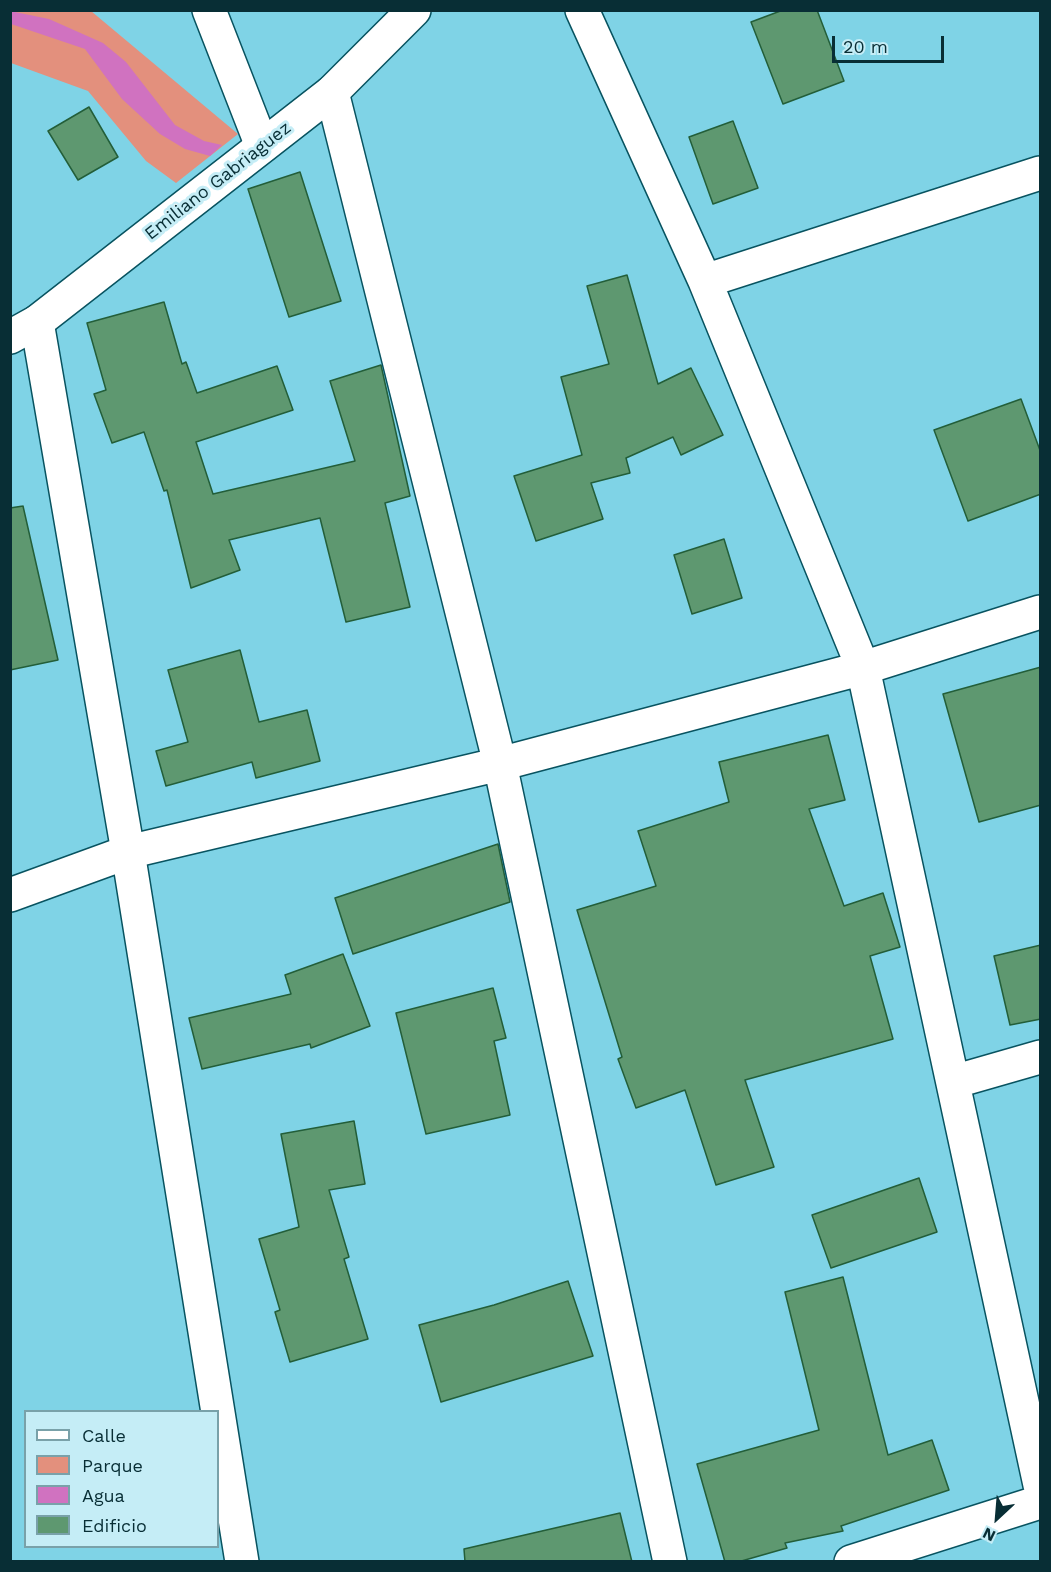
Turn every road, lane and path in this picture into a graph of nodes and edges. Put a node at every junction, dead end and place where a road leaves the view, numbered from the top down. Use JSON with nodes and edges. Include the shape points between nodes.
{"nodes":[{"id":1,"x":209,"y":10,"type":"edge"},
{"id":2,"x":414,"y":10,"type":"edge"},
{"id":3,"x":582,"y":10,"type":"edge"},
{"id":4,"x":332,"y":92,"type":"junction"},
{"id":5,"x":262,"y":146,"type":"junction"},
{"id":6,"x":1041,"y":173,"type":"edge"},
{"id":7,"x":705,"y":281,"type":"junction"},
{"id":8,"x":24,"y":329,"type":"edge"},
{"id":9,"x":1041,"y":612,"type":"edge"},
{"id":10,"x":863,"y":668,"type":"junction"},
{"id":11,"x":500,"y":764,"type":"junction"},
{"id":12,"x":128,"y":852,"type":"junction"},
{"id":13,"x":10,"y":895,"type":"edge"},
{"id":14,"x":1041,"y":1057,"type":"edge"},
{"id":15,"x":953,"y":1082,"type":"junction"},
{"id":16,"x":218,"y":1410,"type":"edge"},
{"id":17,"x":219,"y":1419,"type":"edge"},
{"id":18,"x":1041,"y":1485,"type":"edge"},
{"id":19,"x":1041,"y":1502,"type":"edge"},
{"id":20,"x":242,"y":1562,"type":"edge"},
{"id":21,"x":670,"y":1562,"type":"edge"},
{"id":22,"x":851,"y":1562,"type":"edge"}],
"edges":[{"from":1,"to":5,"type":"street"},
{"from":2,"to":4,"type":"street","name":"Emiliano Gabriaguez"},
{"from":3,"to":7,"type":"street"},
{"from":4,"to":5,"type":"street","name":"Emiliano Gabriaguez"},
{"from":4,"to":11,"type":"street"},
{"from":5,"to":8,"type":"street","name":"Emiliano Gabriaguez"},
{"from":6,"to":7,"type":"street"},
{"from":7,"to":10,"type":"street"},
{"from":8,"to":12,"type":"street"},
{"from":9,"to":10,"type":"street"},
{"from":10,"to":11,"type":"street"},
{"from":10,"to":15,"type":"street"},
{"from":11,"to":12,"type":"street"},
{"from":11,"to":21,"type":"street"},
{"from":12,"to":13,"type":"street"},
{"from":12,"to":16,"type":"street"},
{"from":14,"to":15,"type":"street"},
{"from":15,"to":18,"type":"street"},
{"from":17,"to":20,"type":"street"},
{"from":19,"to":22,"type":"street"}]}
